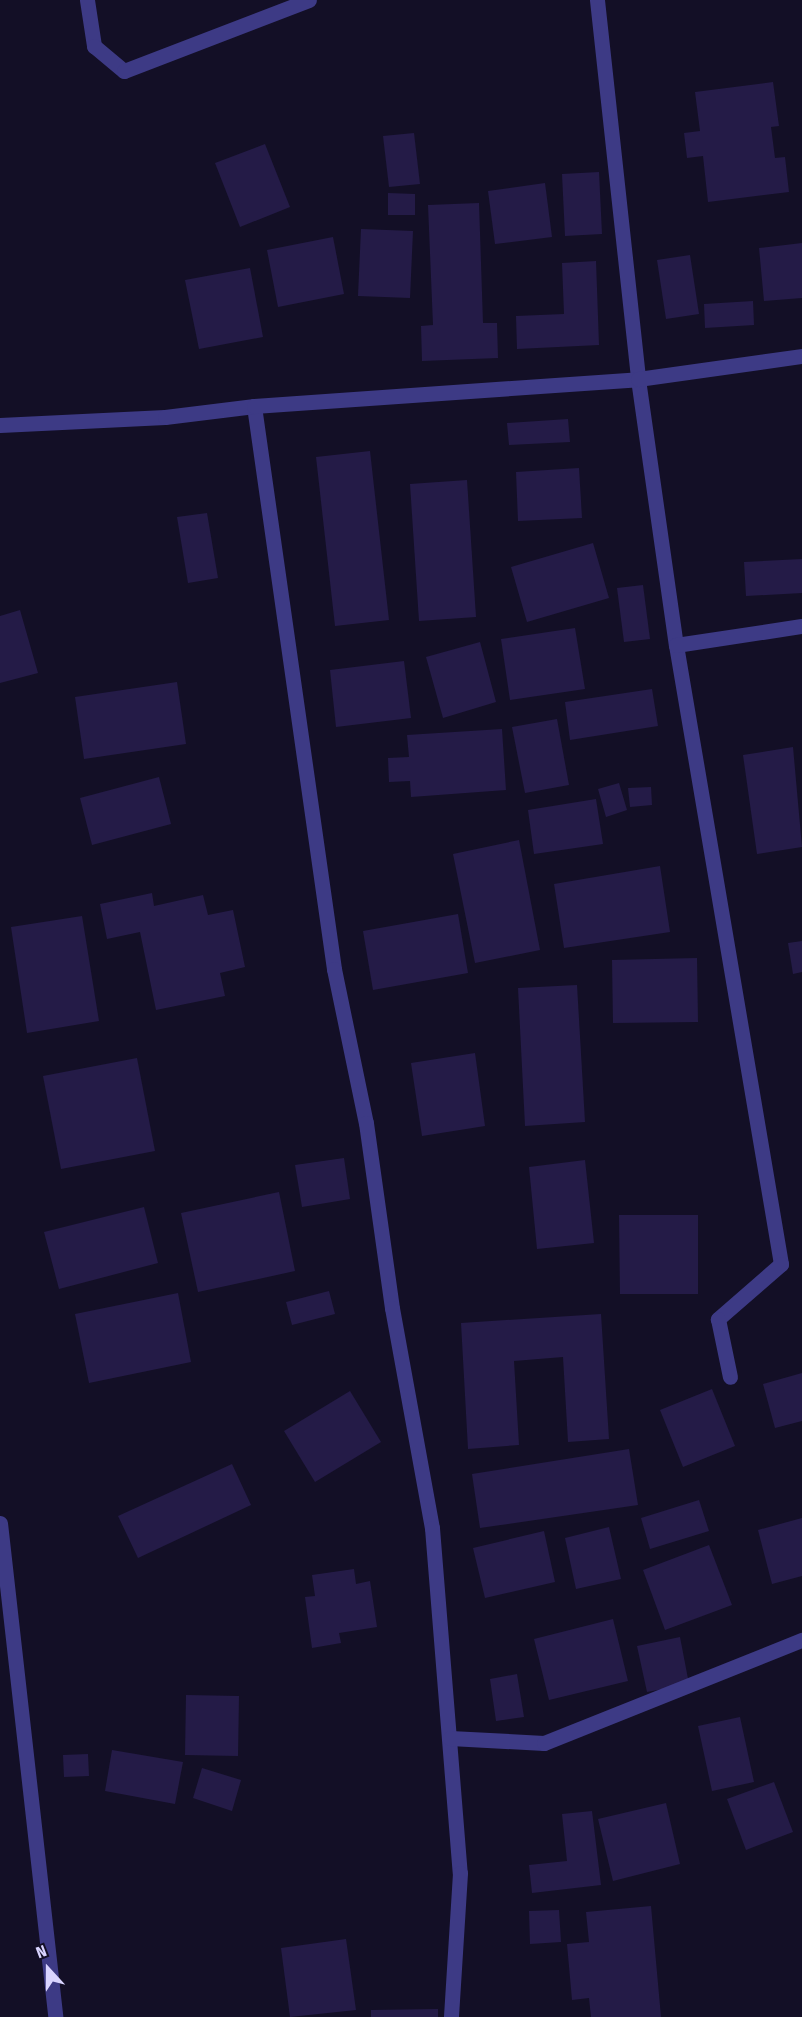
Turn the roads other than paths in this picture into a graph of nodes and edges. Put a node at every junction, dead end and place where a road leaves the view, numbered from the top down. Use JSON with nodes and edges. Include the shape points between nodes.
{"nodes":[{"id":1,"x":87,"y":0,"type":"edge"},
{"id":2,"x":309,"y":0,"type":"edge"},
{"id":3,"x":597,"y":0,"type":"edge"},
{"id":4,"x":802,"y":356,"type":"edge"},
{"id":5,"x":638,"y":379,"type":"junction"},
{"id":6,"x":254,"y":406,"type":"junction"},
{"id":7,"x":0,"y":425,"type":"edge"},
{"id":8,"x":802,"y":626,"type":"edge"},
{"id":9,"x":676,"y":645,"type":"junction"},
{"id":10,"x":730,"y":1377,"type":"dead end"},
{"id":11,"x":0,"y":1523,"type":"edge"},
{"id":12,"x":802,"y":1640,"type":"edge"},
{"id":13,"x":450,"y":1738,"type":"junction"},
{"id":14,"x":55,"y":2017,"type":"edge"},
{"id":15,"x":451,"y":2017,"type":"edge"}],
"edges":[{"from":1,"to":2,"type":"street","via":[[94,46],[124,71]]},
{"from":3,"to":5,"type":"street"},
{"from":4,"to":5,"type":"street"},
{"from":5,"to":6,"type":"street"},
{"from":5,"to":9,"type":"street"},
{"from":6,"to":7,"type":"street","via":[[165,417]]},
{"from":6,"to":13,"type":"street","via":[[334,969],[366,1123],[392,1308],[432,1528]]},
{"from":8,"to":9,"type":"street"},
{"from":9,"to":10,"type":"street","via":[[781,1264],[718,1319]]},
{"from":11,"to":14,"type":"street"},
{"from":12,"to":13,"type":"street","via":[[544,1743]]},
{"from":13,"to":15,"type":"street","via":[[460,1873]]}]}
